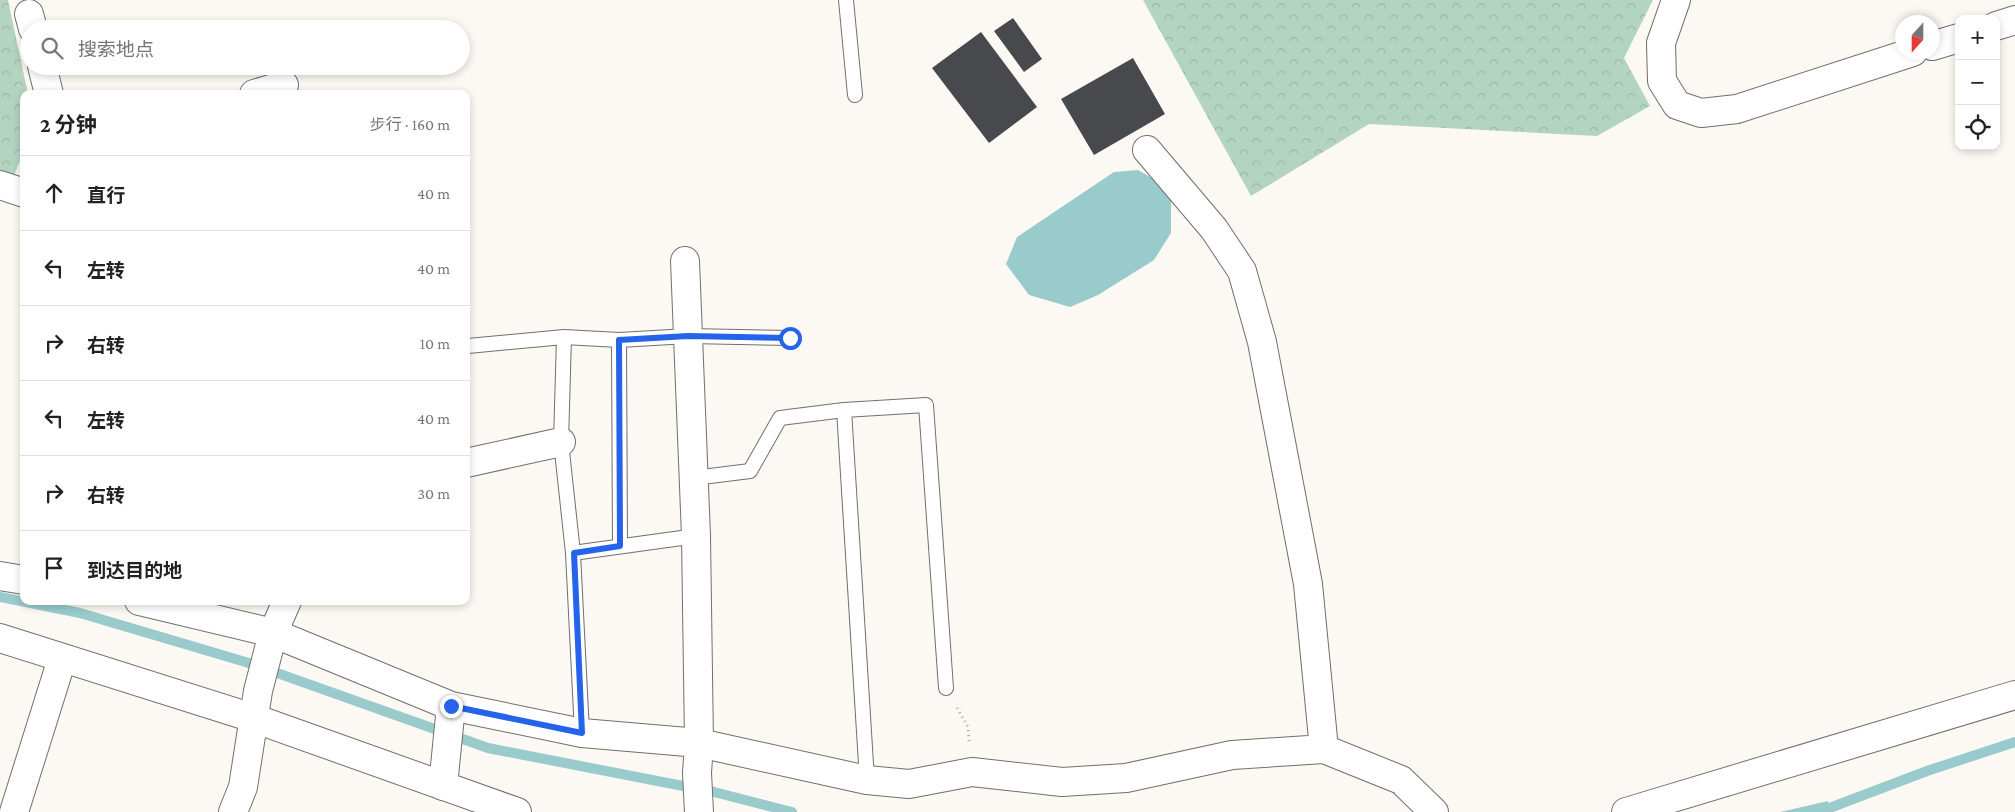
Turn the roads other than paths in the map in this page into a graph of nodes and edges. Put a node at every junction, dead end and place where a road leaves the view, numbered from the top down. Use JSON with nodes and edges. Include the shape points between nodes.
{"nodes":[{"id":1,"x":846,"y":0,"type":"edge"},
{"id":2,"x":1676,"y":0,"type":"edge"},
{"id":3,"x":2015,"y":20,"type":"edge"},
{"id":4,"x":2000,"y":25,"type":"edge"},
{"id":5,"x":1955,"y":39,"type":"edge"},
{"id":6,"x":1940,"y":44,"type":"edge"},
{"id":7,"x":1895,"y":58,"type":"edge"},
{"id":8,"x":44,"y":75,"type":"edge"},
{"id":9,"x":284,"y":85,"type":"dead end"},
{"id":10,"x":48,"y":90,"type":"edge"},
{"id":11,"x":267,"y":90,"type":"edge"},
{"id":12,"x":855,"y":95,"type":"dead end"},
{"id":13,"x":1147,"y":150,"type":"dead end"},
{"id":14,"x":0,"y":185,"type":"edge"},
{"id":15,"x":20,"y":192,"type":"edge"},
{"id":16,"x":684,"y":261,"type":"dead end"},
{"id":17,"x":688,"y":336,"type":"junction"},
{"id":18,"x":564,"y":337,"type":"junction"},
{"id":19,"x":790,"y":338,"type":"dead end"},
{"id":20,"x":619,"y":340,"type":"junction"},
{"id":21,"x":470,"y":346,"type":"edge"},
{"id":22,"x":844,"y":410,"type":"junction"},
{"id":23,"x":561,"y":442,"type":"junction"},
{"id":24,"x":470,"y":463,"type":"edge"},
{"id":25,"x":694,"y":478,"type":"junction"},
{"id":26,"x":696,"y":536,"type":"junction"},
{"id":27,"x":620,"y":546,"type":"junction"},
{"id":28,"x":574,"y":553,"type":"junction"},
{"id":29,"x":0,"y":576,"type":"edge"},
{"id":30,"x":20,"y":579,"type":"edge"},
{"id":31,"x":152,"y":605,"type":"edge"},
{"id":32,"x":285,"y":605,"type":"edge"},
{"id":33,"x":0,"y":638,"type":"edge"},
{"id":34,"x":271,"y":641,"type":"junction"},
{"id":35,"x":62,"y":658,"type":"junction"},
{"id":36,"x":946,"y":688,"type":"road end"},
{"id":37,"x":2015,"y":695,"type":"edge"},
{"id":38,"x":451,"y":710,"type":"junction"},
{"id":39,"x":253,"y":718,"type":"junction"},
{"id":40,"x":582,"y":733,"type":"junction"},
{"id":41,"x":699,"y":742,"type":"junction"},
{"id":42,"x":1324,"y":749,"type":"junction"},
{"id":43,"x":867,"y":780,"type":"junction"},
{"id":44,"x":444,"y":786,"type":"junction"},
{"id":45,"x":14,"y":812,"type":"edge"},
{"id":46,"x":233,"y":812,"type":"edge"},
{"id":47,"x":518,"y":812,"type":"edge"},
{"id":48,"x":699,"y":812,"type":"edge"},
{"id":49,"x":1434,"y":812,"type":"edge"},
{"id":50,"x":1626,"y":812,"type":"edge"}],
"edges":[{"from":1,"to":12,"type":"lane"},
{"from":2,"to":7,"type":"street","via":[[1661,43],[1662,81],[1677,104],[1700,113],[1737,109]]},
{"from":3,"to":4,"type":"street"},
{"from":5,"to":6,"type":"street"},
{"from":8,"to":10,"type":"street"},
{"from":9,"to":11,"type":"street"},
{"from":13,"to":42,"type":"street","via":[[1214,229],[1242,270],[1262,342],[1308,584]]},
{"from":14,"to":15,"type":"street"},
{"from":16,"to":17,"type":"street"},
{"from":17,"to":19,"type":"lane"},
{"from":17,"to":20,"type":"lane"},
{"from":17,"to":25,"type":"street"},
{"from":18,"to":20,"type":"lane"},
{"from":18,"to":21,"type":"lane"},
{"from":18,"to":23,"type":"lane"},
{"from":20,"to":27,"type":"lane"},
{"from":22,"to":25,"type":"lane","via":[[780,418],[750,471]]},
{"from":22,"to":36,"type":"lane","via":[[926,405]]},
{"from":22,"to":43,"type":"lane"},
{"from":23,"to":24,"type":"street"},
{"from":23,"to":28,"type":"lane"},
{"from":25,"to":26,"type":"street"},
{"from":26,"to":27,"type":"lane"},
{"from":26,"to":41,"type":"street"},
{"from":27,"to":28,"type":"lane"},
{"from":28,"to":40,"type":"lane"},
{"from":29,"to":30,"type":"street"},
{"from":31,"to":34,"type":"street"},
{"from":32,"to":34,"type":"street"},
{"from":33,"to":35,"type":"street"},
{"from":34,"to":38,"type":"street"},
{"from":34,"to":39,"type":"street"},
{"from":35,"to":39,"type":"street"},
{"from":35,"to":45,"type":"street"},
{"from":37,"to":50,"type":"street"},
{"from":38,"to":40,"type":"street"},
{"from":38,"to":44,"type":"street"},
{"from":39,"to":44,"type":"street"},
{"from":39,"to":46,"type":"street","via":[[243,787]]},
{"from":40,"to":41,"type":"street"},
{"from":41,"to":43,"type":"street"},
{"from":41,"to":48,"type":"street"},
{"from":42,"to":43,"type":"street","via":[[1232,755],[1117,779],[1062,782],[972,772],[909,784]]},
{"from":42,"to":49,"type":"street","via":[[1401,780]]},
{"from":44,"to":47,"type":"street"}]}
